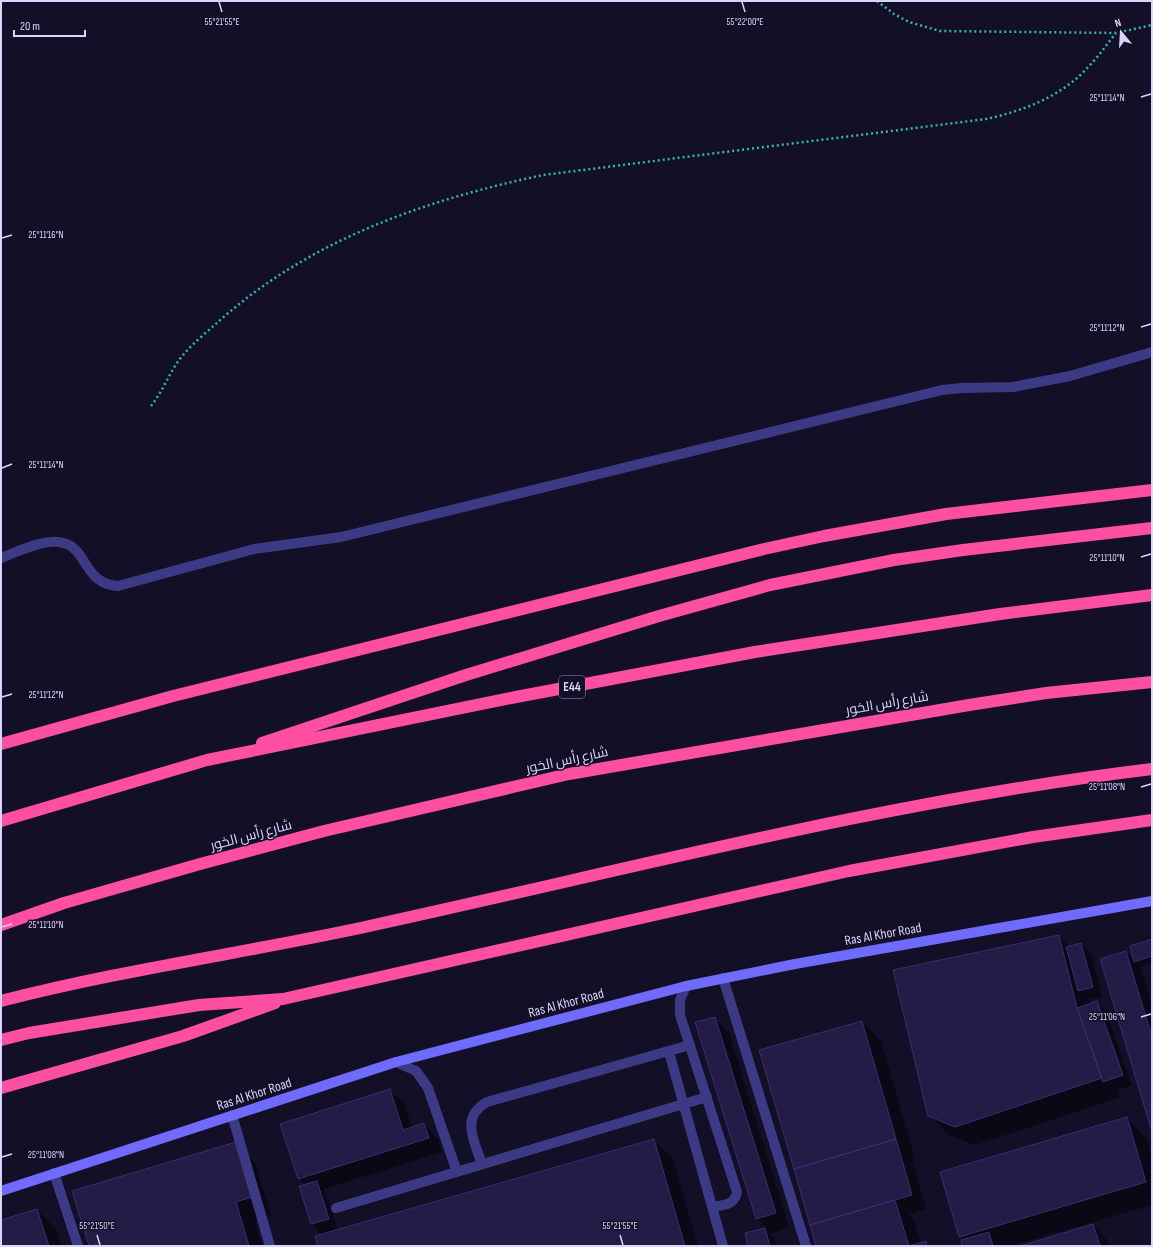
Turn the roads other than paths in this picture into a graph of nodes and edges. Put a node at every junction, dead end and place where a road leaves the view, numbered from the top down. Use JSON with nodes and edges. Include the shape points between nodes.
{"nodes":[{"id":1,"x":1152,"y":352,"type":"edge"},
{"id":2,"x":1152,"y":490,"type":"edge"},
{"id":3,"x":1152,"y":528,"type":"edge"},
{"id":4,"x":1,"y":558,"type":"edge"},
{"id":5,"x":1152,"y":595,"type":"edge"},
{"id":6,"x":1152,"y":682,"type":"edge"},
{"id":7,"x":1,"y":744,"type":"edge"},
{"id":8,"x":207,"y":760,"type":"junction"},
{"id":9,"x":1152,"y":769,"type":"edge"},
{"id":10,"x":1,"y":820,"type":"edge"},
{"id":11,"x":1152,"y":820,"type":"edge"},
{"id":12,"x":1152,"y":901,"type":"edge"},
{"id":13,"x":1,"y":925,"type":"edge"},
{"id":14,"x":723,"y":978,"type":"junction"},
{"id":15,"x":686,"y":986,"type":"junction"},
{"id":16,"x":283,"y":999,"type":"junction"},
{"id":17,"x":1,"y":1001,"type":"edge"},
{"id":18,"x":1,"y":1040,"type":"edge"},
{"id":19,"x":690,"y":1045,"type":"junction"},
{"id":20,"x":669,"y":1052,"type":"junction"},
{"id":21,"x":396,"y":1062,"type":"junction"},
{"id":22,"x":1,"y":1088,"type":"edge"},
{"id":23,"x":707,"y":1097,"type":"junction"},
{"id":24,"x":684,"y":1105,"type":"junction"},
{"id":25,"x":232,"y":1115,"type":"junction"},
{"id":26,"x":482,"y":1164,"type":"junction"},
{"id":27,"x":457,"y":1172,"type":"junction"},
{"id":28,"x":54,"y":1173,"type":"junction"},
{"id":29,"x":1,"y":1191,"type":"edge"},
{"id":30,"x":712,"y":1207,"type":"junction"},
{"id":31,"x":336,"y":1208,"type":"dead end"},
{"id":32,"x":78,"y":1246,"type":"edge"},
{"id":33,"x":270,"y":1246,"type":"edge"},
{"id":34,"x":723,"y":1246,"type":"edge"},
{"id":35,"x":806,"y":1246,"type":"edge"}],
"edges":[{"from":1,"to":4,"type":"lane","via":[[1070,376],[1013,387],[942,390],[340,537],[254,549],[118,586],[102,583],[95,578],[80,554],[72,546],[61,542],[49,542]]},
{"from":2,"to":7,"type":"highway","via":[[946,514],[802,541],[181,694]]},
{"from":3,"to":8,"type":"highway","via":[[894,560],[770,586],[659,616],[466,675]]},
{"from":5,"to":8,"type":"highway","number":"E44","via":[[1000,614],[755,652],[516,697]]},
{"from":6,"to":13,"type":"highway","name":"شارع رأس الخور","via":[[969,704],[569,774],[339,828],[200,864],[64,903]]},
{"from":8,"to":10,"type":"highway","number":"E44"},
{"from":9,"to":17,"type":"highway","via":[[1009,788],[836,821],[363,927],[85,980]]},
{"from":11,"to":16,"type":"highway","via":[[1033,837],[849,871]]},
{"from":12,"to":14,"type":"street","name":"Ras Al Khor Road"},
{"from":14,"to":15,"type":"street","name":"Ras Al Khor Road"},
{"from":14,"to":35,"type":"lane"},
{"from":15,"to":19,"type":"lane","via":[[679,1007]]},
{"from":15,"to":21,"type":"street","name":"Ras Al Khor Road"},
{"from":16,"to":18,"type":"highway","via":[[199,1005],[28,1033]]},
{"from":16,"to":22,"type":"highway","via":[[184,1036]]},
{"from":19,"to":20,"type":"lane"},
{"from":19,"to":23,"type":"lane"},
{"from":20,"to":24,"type":"lane"},
{"from":20,"to":26,"type":"lane","via":[[480,1106],[471,1121],[471,1130]]},
{"from":21,"to":25,"type":"street","name":"Ras Al Khor Road"},
{"from":21,"to":27,"type":"lane","via":[[416,1071],[428,1088]]},
{"from":23,"to":24,"type":"lane"},
{"from":23,"to":30,"type":"lane","via":[[737,1192],[730,1203]]},
{"from":24,"to":26,"type":"lane"},
{"from":24,"to":30,"type":"lane"},
{"from":25,"to":28,"type":"street","name":"Ras Al Khor Road"},
{"from":25,"to":33,"type":"lane"},
{"from":26,"to":27,"type":"lane"},
{"from":27,"to":31,"type":"lane"},
{"from":28,"to":29,"type":"street","name":"Ras Al Khor Road"},
{"from":28,"to":32,"type":"lane"},
{"from":30,"to":34,"type":"lane"}]}
